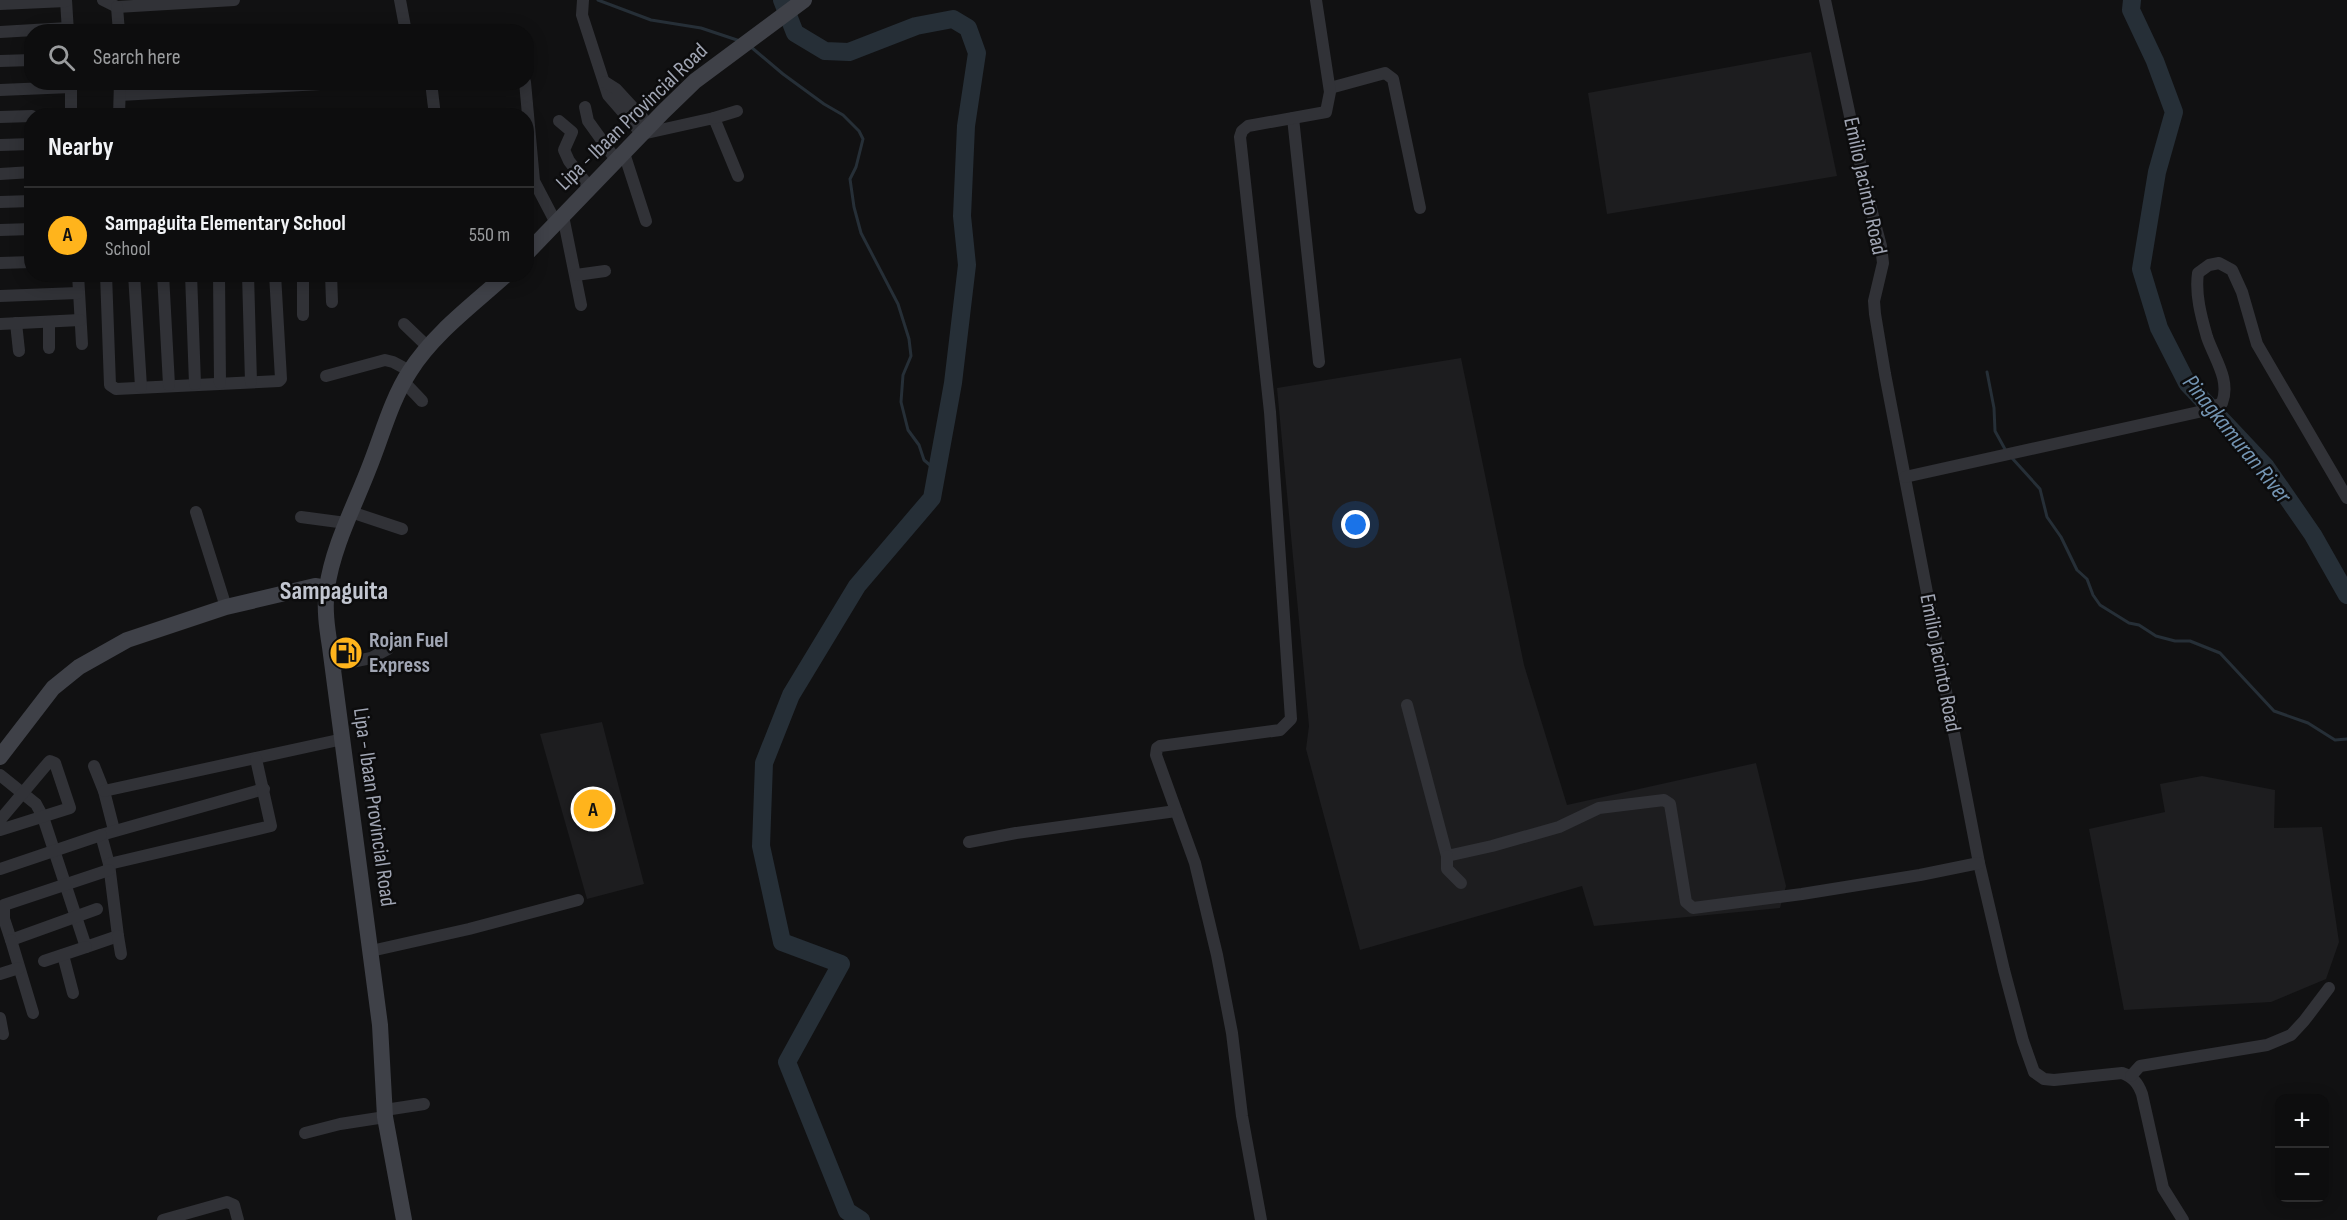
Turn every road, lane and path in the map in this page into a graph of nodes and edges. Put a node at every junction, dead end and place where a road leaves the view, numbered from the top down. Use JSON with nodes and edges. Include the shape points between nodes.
{"nodes":[{"id":1,"x":66,"y":0,"type":"edge"},
{"id":2,"x":103,"y":0,"type":"edge"},
{"id":3,"x":234,"y":0,"type":"edge"},
{"id":4,"x":400,"y":0,"type":"edge"},
{"id":5,"x":583,"y":0,"type":"edge"},
{"id":6,"x":1316,"y":0,"type":"edge"},
{"id":7,"x":1825,"y":0,"type":"edge"},
{"id":8,"x":0,"y":4,"type":"edge"},
{"id":9,"x":798,"y":4,"type":"edge"},
{"id":10,"x":117,"y":7,"type":"junction"},
{"id":11,"x":68,"y":24,"type":"edge"},
{"id":12,"x":118,"y":24,"type":"edge"},
{"id":13,"x":404,"y":24,"type":"edge"},
{"id":14,"x":24,"y":31,"type":"edge"},
{"id":15,"x":0,"y":32,"type":"edge"},
{"id":16,"x":24,"y":60,"type":"edge"},
{"id":17,"x":0,"y":61,"type":"edge"},
{"id":18,"x":24,"y":88,"type":"edge"},
{"id":19,"x":1330,"y":88,"type":"junction"},
{"id":20,"x":0,"y":90,"type":"edge"},
{"id":21,"x":71,"y":90,"type":"edge"},
{"id":22,"x":120,"y":90,"type":"edge"},
{"id":23,"x":432,"y":90,"type":"edge"},
{"id":24,"x":526,"y":90,"type":"edge"},
{"id":25,"x":585,"y":107,"type":"dead end"},
{"id":26,"x":71,"y":108,"type":"edge"},
{"id":27,"x":119,"y":108,"type":"edge"},
{"id":28,"x":434,"y":108,"type":"edge"},
{"id":29,"x":527,"y":108,"type":"edge"},
{"id":30,"x":737,"y":111,"type":"dead end"},
{"id":31,"x":24,"y":116,"type":"edge"},
{"id":32,"x":0,"y":117,"type":"edge"},
{"id":33,"x":714,"y":118,"type":"junction"},
{"id":34,"x":1293,"y":118,"type":"junction"},
{"id":35,"x":559,"y":121,"type":"dead end"},
{"id":36,"x":646,"y":130,"type":"junction"},
{"id":37,"x":24,"y":144,"type":"edge"},
{"id":38,"x":0,"y":145,"type":"edge"},
{"id":39,"x":620,"y":157,"type":"junction"},
{"id":40,"x":24,"y":172,"type":"edge"},
{"id":41,"x":0,"y":174,"type":"edge"},
{"id":42,"x":738,"y":176,"type":"dead end"},
{"id":43,"x":534,"y":181,"type":"edge"},
{"id":44,"x":590,"y":188,"type":"junction"},
{"id":45,"x":24,"y":201,"type":"edge"},
{"id":46,"x":0,"y":202,"type":"edge"},
{"id":47,"x":1420,"y":208,"type":"dead end"},
{"id":48,"x":559,"y":220,"type":"junction"},
{"id":49,"x":646,"y":221,"type":"dead end"},
{"id":50,"x":24,"y":229,"type":"edge"},
{"id":51,"x":0,"y":230,"type":"edge"},
{"id":52,"x":534,"y":246,"type":"edge"},
{"id":53,"x":24,"y":262,"type":"edge"},
{"id":54,"x":0,"y":263,"type":"edge"},
{"id":55,"x":605,"y":271,"type":"dead end"},
{"id":56,"x":576,"y":275,"type":"junction"},
{"id":57,"x":78,"y":282,"type":"edge"},
{"id":58,"x":106,"y":282,"type":"edge"},
{"id":59,"x":134,"y":282,"type":"edge"},
{"id":60,"x":164,"y":282,"type":"edge"},
{"id":61,"x":191,"y":282,"type":"edge"},
{"id":62,"x":219,"y":282,"type":"edge"},
{"id":63,"x":248,"y":282,"type":"edge"},
{"id":64,"x":275,"y":282,"type":"edge"},
{"id":65,"x":303,"y":282,"type":"edge"},
{"id":66,"x":331,"y":282,"type":"edge"},
{"id":67,"x":499,"y":282,"type":"edge"},
{"id":68,"x":78,"y":293,"type":"junction"},
{"id":69,"x":0,"y":296,"type":"edge"},
{"id":70,"x":332,"y":302,"type":"dead end"},
{"id":71,"x":581,"y":304,"type":"dead end"},
{"id":72,"x":303,"y":315,"type":"dead end"},
{"id":73,"x":80,"y":320,"type":"junction"},
{"id":74,"x":50,"y":322,"type":"junction"},
{"id":75,"x":16,"y":323,"type":"junction"},
{"id":76,"x":0,"y":324,"type":"edge"},
{"id":77,"x":404,"y":324,"type":"dead end"},
{"id":78,"x":82,"y":344,"type":"dead end"},
{"id":79,"x":49,"y":348,"type":"dead end"},
{"id":80,"x":429,"y":348,"type":"junction"},
{"id":81,"x":19,"y":351,"type":"dead end"},
{"id":82,"x":1318,"y":362,"type":"dead end"},
{"id":83,"x":326,"y":376,"type":"dead end"},
{"id":84,"x":407,"y":376,"type":"junction"},
{"id":85,"x":251,"y":382,"type":"junction"},
{"id":86,"x":220,"y":383,"type":"junction"},
{"id":87,"x":195,"y":384,"type":"junction"},
{"id":88,"x":169,"y":386,"type":"junction"},
{"id":89,"x":141,"y":387,"type":"junction"},
{"id":90,"x":423,"y":401,"type":"dead end"},
{"id":91,"x":1905,"y":477,"type":"junction"},
{"id":92,"x":2347,"y":498,"type":"edge"},
{"id":93,"x":196,"y":512,"type":"dead end"},
{"id":94,"x":301,"y":517,"type":"dead end"},
{"id":95,"x":348,"y":518,"type":"junction"},
{"id":96,"x":402,"y":529,"type":"dead end"},
{"id":97,"x":327,"y":588,"type":"junction"},
{"id":98,"x":226,"y":606,"type":"junction"},
{"id":99,"x":388,"y":649,"type":"dead end"},
{"id":100,"x":332,"y":666,"type":"junction"},
{"id":101,"x":1407,"y":705,"type":"dead end"},
{"id":102,"x":343,"y":739,"type":"junction"},
{"id":103,"x":0,"y":757,"type":"edge"},
{"id":104,"x":256,"y":759,"type":"junction"},
{"id":105,"x":94,"y":766,"type":"dead end"},
{"id":106,"x":0,"y":776,"type":"edge"},
{"id":107,"x":264,"y":789,"type":"junction"},
{"id":108,"x":104,"y":791,"type":"junction"},
{"id":109,"x":24,"y":792,"type":"junction"},
{"id":110,"x":1176,"y":812,"type":"junction"},
{"id":111,"x":44,"y":817,"type":"junction"},
{"id":112,"x":0,"y":820,"type":"edge"},
{"id":113,"x":0,"y":830,"type":"edge"},
{"id":114,"x":114,"y":830,"type":"junction"},
{"id":115,"x":101,"y":835,"type":"junction"},
{"id":116,"x":969,"y":842,"type":"dead end"},
{"id":117,"x":55,"y":851,"type":"junction"},
{"id":118,"x":1447,"y":856,"type":"junction"},
{"id":119,"x":1979,"y":863,"type":"junction"},
{"id":120,"x":109,"y":867,"type":"junction"},
{"id":121,"x":0,"y":869,"type":"edge"},
{"id":122,"x":1461,"y":883,"type":"dead end"},
{"id":123,"x":65,"y":885,"type":"junction"},
{"id":124,"x":2,"y":900,"type":"edge"},
{"id":125,"x":578,"y":900,"type":"dead end"},
{"id":126,"x":97,"y":909,"type":"dead end"},
{"id":127,"x":76,"y":917,"type":"junction"},
{"id":128,"x":118,"y":936,"type":"junction"},
{"id":129,"x":10,"y":940,"type":"junction"},
{"id":130,"x":86,"y":947,"type":"junction"},
{"id":131,"x":371,"y":951,"type":"junction"},
{"id":132,"x":121,"y":954,"type":"dead end"},
{"id":133,"x":63,"y":955,"type":"junction"},
{"id":134,"x":44,"y":961,"type":"dead end"},
{"id":135,"x":19,"y":968,"type":"junction"},
{"id":136,"x":0,"y":974,"type":"edge"},
{"id":137,"x":2329,"y":988,"type":"dead end"},
{"id":138,"x":73,"y":993,"type":"dead end"},
{"id":139,"x":33,"y":1013,"type":"dead end"},
{"id":140,"x":0,"y":1018,"type":"edge"},
{"id":141,"x":3,"y":1034,"type":"dead end"},
{"id":142,"x":2130,"y":1076,"type":"junction"},
{"id":143,"x":424,"y":1104,"type":"dead end"},
{"id":144,"x":385,"y":1114,"type":"junction"},
{"id":145,"x":305,"y":1133,"type":"dead end"},
{"id":146,"x":194,"y":1216,"type":"edge"},
{"id":147,"x":163,"y":1220,"type":"edge"},
{"id":148,"x":238,"y":1220,"type":"edge"},
{"id":149,"x":404,"y":1220,"type":"edge"},
{"id":150,"x":1261,"y":1220,"type":"edge"},
{"id":151,"x":2183,"y":1220,"type":"edge"}],
"edges":[{"from":1,"to":8,"type":"street"},
{"from":1,"to":11,"type":"street"},
{"from":2,"to":10,"type":"street"},
{"from":3,"to":10,"type":"street"},
{"from":4,"to":13,"type":"street"},
{"from":5,"to":36,"type":"street","via":[[582,15],[608,95]]},
{"from":6,"to":19,"type":"street"},
{"from":7,"to":91,"type":"street","name":"Emilio Jacinto Road","via":[[1881,246],[1883,263],[1874,301],[1875,314]]},
{"from":9,"to":36,"type":"main road","name":"Lipa - Ibaan Provincial Road","via":[[695,81]]},
{"from":10,"to":12,"type":"street"},
{"from":14,"to":15,"type":"street"},
{"from":16,"to":17,"type":"street"},
{"from":18,"to":20,"type":"street"},
{"from":19,"to":34,"type":"street","via":[[1326,112]]},
{"from":19,"to":47,"type":"street","via":[[1385,73],[1393,80]]},
{"from":21,"to":26,"type":"street"},
{"from":22,"to":27,"type":"street"},
{"from":23,"to":28,"type":"street"},
{"from":24,"to":29,"type":"street"},
{"from":25,"to":39,"type":"street","via":[[588,121]]},
{"from":30,"to":33,"type":"street"},
{"from":31,"to":32,"type":"street"},
{"from":33,"to":36,"type":"street"},
{"from":33,"to":42,"type":"street"},
{"from":34,"to":82,"type":"street"},
{"from":34,"to":110,"type":"street","via":[[1248,126],[1240,137],[1270,412],[1291,719],[1280,730],[1157,748]]},
{"from":35,"to":44,"type":"street","via":[[572,132],[564,150],[569,161]]},
{"from":36,"to":39,"type":"main road","name":"Lipa - Ibaan Provincial Road"},
{"from":37,"to":38,"type":"street"},
{"from":39,"to":44,"type":"main road","name":"Lipa - Ibaan Provincial Road"},
{"from":39,"to":49,"type":"street"},
{"from":40,"to":41,"type":"street"},
{"from":43,"to":48,"type":"street"},
{"from":44,"to":48,"type":"main road","name":"Lipa - Ibaan Provincial Road"},
{"from":45,"to":46,"type":"street"},
{"from":48,"to":52,"type":"main road","name":"Lipa - Ibaan Provincial Road"},
{"from":48,"to":56,"type":"street"},
{"from":50,"to":51,"type":"street"},
{"from":53,"to":54,"type":"street"},
{"from":55,"to":56,"type":"street"},
{"from":56,"to":71,"type":"street"},
{"from":57,"to":68,"type":"street"},
{"from":58,"to":89,"type":"street","via":[[110,385]]},
{"from":59,"to":89,"type":"street"},
{"from":60,"to":88,"type":"street"},
{"from":61,"to":87,"type":"street"},
{"from":62,"to":86,"type":"street"},
{"from":63,"to":85,"type":"street"},
{"from":64,"to":85,"type":"street","via":[[281,379]]},
{"from":65,"to":72,"type":"street"},
{"from":66,"to":70,"type":"street"},
{"from":67,"to":80,"type":"main road","name":"Lipa - Ibaan Provincial Road"},
{"from":68,"to":69,"type":"street"},
{"from":68,"to":73,"type":"street"},
{"from":73,"to":74,"type":"street"},
{"from":73,"to":78,"type":"street"},
{"from":74,"to":75,"type":"street"},
{"from":74,"to":79,"type":"street"},
{"from":75,"to":76,"type":"street"},
{"from":75,"to":81,"type":"street"},
{"from":77,"to":80,"type":"street"},
{"from":80,"to":84,"type":"main road","name":"Lipa - Ibaan Provincial Road"},
{"from":83,"to":84,"type":"street","via":[[385,360],[393,362]]},
{"from":84,"to":90,"type":"street"},
{"from":84,"to":95,"type":"main road","name":"Lipa - Ibaan Provincial Road"},
{"from":85,"to":86,"type":"street"},
{"from":86,"to":87,"type":"street"},
{"from":87,"to":88,"type":"street"},
{"from":88,"to":89,"type":"street"},
{"from":91,"to":92,"type":"street","via":[[2222,403],[2226,392],[2222,374],[2207,337],[2196,288],[2198,273],[2219,263],[2232,270],[2257,345]]},
{"from":91,"to":119,"type":"street","name":"Emilio Jacinto Road"},
{"from":93,"to":98,"type":"street"},
{"from":94,"to":95,"type":"street"},
{"from":95,"to":96,"type":"street"},
{"from":95,"to":97,"type":"main road","name":"Lipa - Ibaan Provincial Road"},
{"from":97,"to":98,"type":"main road","via":[[315,586]]},
{"from":97,"to":100,"type":"main road","name":"Lipa - Ibaan Provincial Road"},
{"from":98,"to":103,"type":"main road","via":[[127,640],[79,667],[53,688]]},
{"from":99,"to":100,"type":"street","via":[[371,658]]},
{"from":100,"to":102,"type":"main road","name":"Lipa - Ibaan Provincial Road"},
{"from":101,"to":118,"type":"street"},
{"from":102,"to":104,"type":"street"},
{"from":102,"to":131,"type":"main road","name":"Lipa - Ibaan Provincial Road"},
{"from":104,"to":107,"type":"street"},
{"from":104,"to":108,"type":"street"},
{"from":105,"to":108,"type":"street"},
{"from":106,"to":109,"type":"street"},
{"from":107,"to":114,"type":"street"},
{"from":107,"to":120,"type":"street","via":[[269,827]]},
{"from":108,"to":114,"type":"street"},
{"from":109,"to":111,"type":"street"},
{"from":109,"to":111,"type":"street","via":[[50,761],[55,763],[70,808]]},
{"from":109,"to":112,"type":"street"},
{"from":110,"to":116,"type":"street"},
{"from":110,"to":150,"type":"street","via":[[1195,864],[1217,955]]},
{"from":111,"to":113,"type":"street"},
{"from":111,"to":117,"type":"street"},
{"from":114,"to":115,"type":"street"},
{"from":115,"to":117,"type":"street"},
{"from":115,"to":120,"type":"street"},
{"from":117,"to":121,"type":"street"},
{"from":117,"to":123,"type":"street"},
{"from":118,"to":119,"type":"street","via":[[1559,827],[1599,808],[1664,800],[1670,804],[1686,902],[1693,908],[1802,894]]},
{"from":118,"to":122,"type":"street","via":[[1447,869]]},
{"from":119,"to":142,"type":"street","name":"Emilio Jacinto Road","via":[[2014,1008],[2034,1072],[2054,1080],[2122,1073]]},
{"from":120,"to":123,"type":"street"},
{"from":120,"to":128,"type":"street"},
{"from":123,"to":124,"type":"street"},
{"from":123,"to":127,"type":"street"},
{"from":124,"to":129,"type":"street"},
{"from":125,"to":131,"type":"street"},
{"from":126,"to":127,"type":"street"},
{"from":127,"to":129,"type":"street"},
{"from":127,"to":130,"type":"street"},
{"from":128,"to":130,"type":"street"},
{"from":128,"to":132,"type":"street"},
{"from":129,"to":135,"type":"street"},
{"from":130,"to":133,"type":"street"},
{"from":131,"to":144,"type":"main road","name":"Lipa - Ibaan Provincial Road"},
{"from":133,"to":134,"type":"street"},
{"from":133,"to":138,"type":"street"},
{"from":135,"to":136,"type":"street"},
{"from":135,"to":139,"type":"street"},
{"from":137,"to":142,"type":"street","via":[[2291,1035],[2267,1045],[2140,1066]]},
{"from":140,"to":141,"type":"street"},
{"from":142,"to":151,"type":"street","via":[[2142,1094],[2163,1188]]},
{"from":143,"to":144,"type":"street"},
{"from":144,"to":145,"type":"street"},
{"from":144,"to":149,"type":"main road","name":"Lipa - Ibaan Provincial Road"},
{"from":146,"to":147,"type":"street"},
{"from":146,"to":148,"type":"street","via":[[232,1202]]}]}
